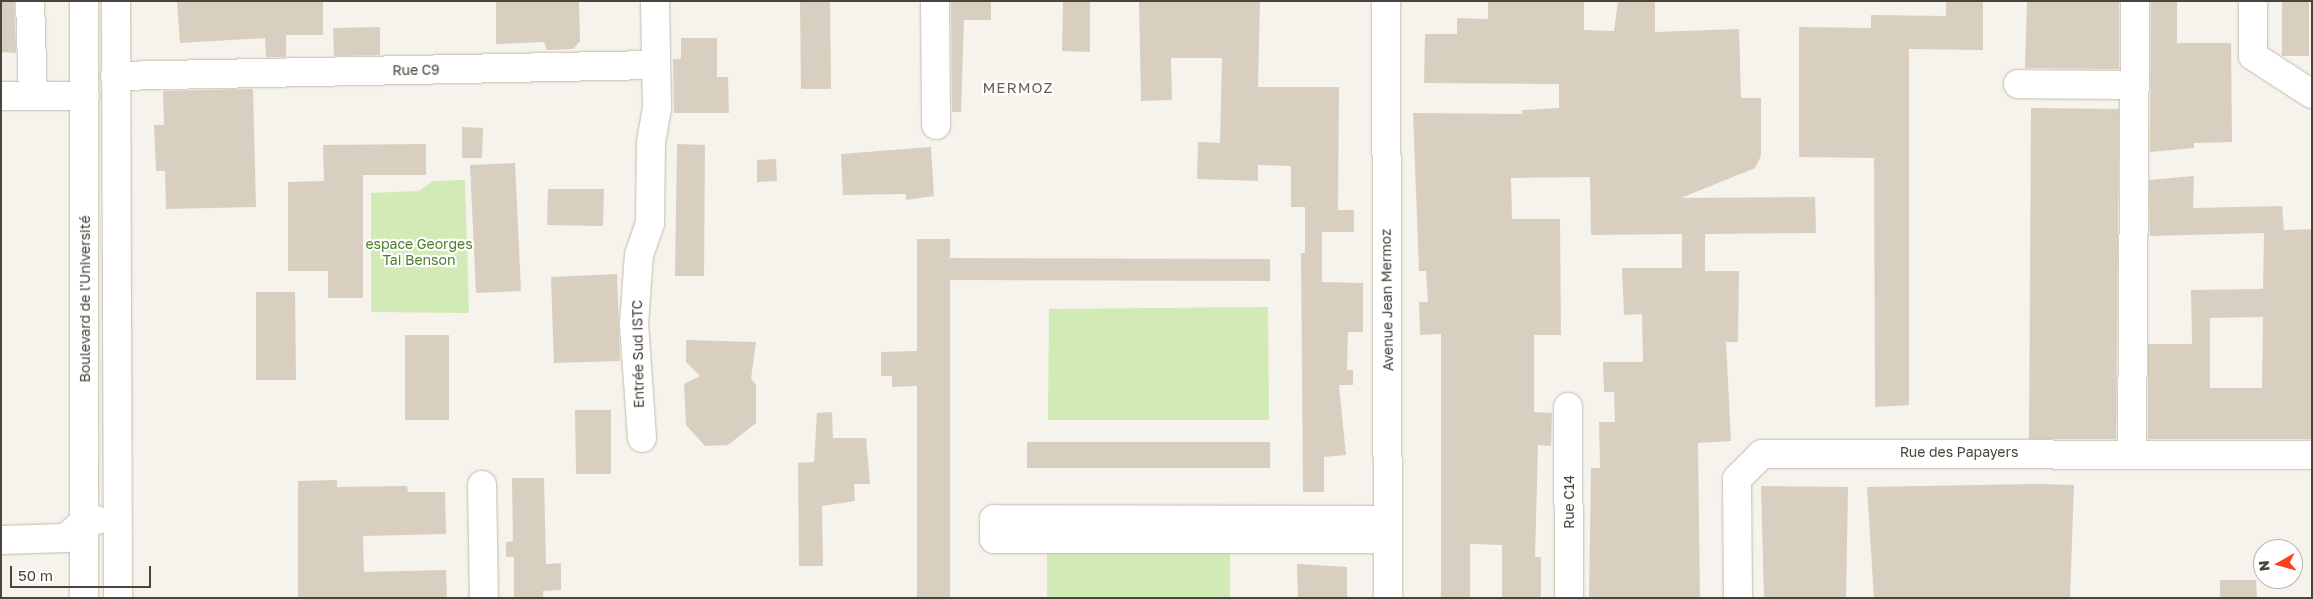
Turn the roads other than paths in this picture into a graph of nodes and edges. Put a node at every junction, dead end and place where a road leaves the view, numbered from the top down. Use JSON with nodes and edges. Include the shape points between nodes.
{"nodes":[{"id":1,"x":30,"y":1,"type":"edge"},
{"id":2,"x":84,"y":1,"type":"edge"},
{"id":3,"x":116,"y":1,"type":"edge"},
{"id":4,"x":655,"y":1,"type":"edge"},
{"id":5,"x":935,"y":1,"type":"edge"},
{"id":6,"x":1386,"y":1,"type":"edge"},
{"id":7,"x":2135,"y":1,"type":"edge"},
{"id":8,"x":2253,"y":1,"type":"edge"},
{"id":9,"x":654,"y":65,"type":"junction"},
{"id":10,"x":116,"y":76,"type":"junction"},
{"id":11,"x":2018,"y":84,"type":"dead end"},
{"id":12,"x":2134,"y":85,"type":"junction"},
{"id":13,"x":2312,"y":94,"type":"edge"},
{"id":14,"x":1,"y":96,"type":"edge"},
{"id":15,"x":33,"y":96,"type":"junction"},
{"id":16,"x":85,"y":96,"type":"junction"},
{"id":17,"x":936,"y":125,"type":"dead end"},
{"id":18,"x":1568,"y":407,"type":"dead end"},
{"id":19,"x":642,"y":438,"type":"dead end"},
{"id":20,"x":2132,"y":452,"type":"junction"},
{"id":21,"x":2312,"y":454,"type":"edge"},
{"id":22,"x":482,"y":485,"type":"dead end"},
{"id":23,"x":118,"y":519,"type":"junction"},
{"id":24,"x":994,"y":529,"type":"dead end"},
{"id":25,"x":1387,"y":529,"type":"junction"},
{"id":26,"x":78,"y":536,"type":"junction"},
{"id":27,"x":1,"y":540,"type":"edge"},
{"id":28,"x":119,"y":548,"type":"junction"},
{"id":29,"x":84,"y":598,"type":"edge"},
{"id":30,"x":118,"y":598,"type":"edge"},
{"id":31,"x":484,"y":598,"type":"edge"},
{"id":32,"x":1388,"y":598,"type":"edge"},
{"id":33,"x":1569,"y":598,"type":"edge"},
{"id":34,"x":1738,"y":598,"type":"edge"}],
"edges":[{"from":1,"to":15,"type":"street"},
{"from":2,"to":16,"type":"street","name":"Boulevard de l'Université"},
{"from":3,"to":10,"type":"street"},
{"from":4,"to":9,"type":"street"},
{"from":5,"to":17,"type":"street"},
{"from":6,"to":25,"type":"street","name":"Avenue Jean Mermoz"},
{"from":7,"to":12,"type":"street"},
{"from":8,"to":13,"type":"street","via":[[2253,56]]},
{"from":9,"to":10,"type":"street","name":"Rue C9"},
{"from":9,"to":19,"type":"street","name":"Entrée Sud ISTC","via":[[658,83],[651,142],[650,223],[639,255],[634,324]]},
{"from":10,"to":23,"type":"street"},
{"from":11,"to":12,"type":"street"},
{"from":12,"to":20,"type":"street"},
{"from":14,"to":15,"type":"street"},
{"from":15,"to":16,"type":"street"},
{"from":16,"to":26,"type":"street","name":"Boulevard de l'Université"},
{"from":18,"to":33,"type":"street","name":"Rue C14"},
{"from":20,"to":21,"type":"street","name":"Rue des Papayers"},
{"from":20,"to":34,"type":"street","name":"Rue des Papayers","via":[[1762,454],[1737,479]]},
{"from":22,"to":31,"type":"street"},
{"from":23,"to":26,"type":"street"},
{"from":23,"to":28,"type":"street"},
{"from":24,"to":25,"type":"street"},
{"from":25,"to":32,"type":"street","name":"Avenue Jean Mermoz"},
{"from":26,"to":27,"type":"street"},
{"from":26,"to":28,"type":"street"},
{"from":26,"to":29,"type":"street","name":"Boulevard de l'Université"},
{"from":28,"to":30,"type":"street"}]}
